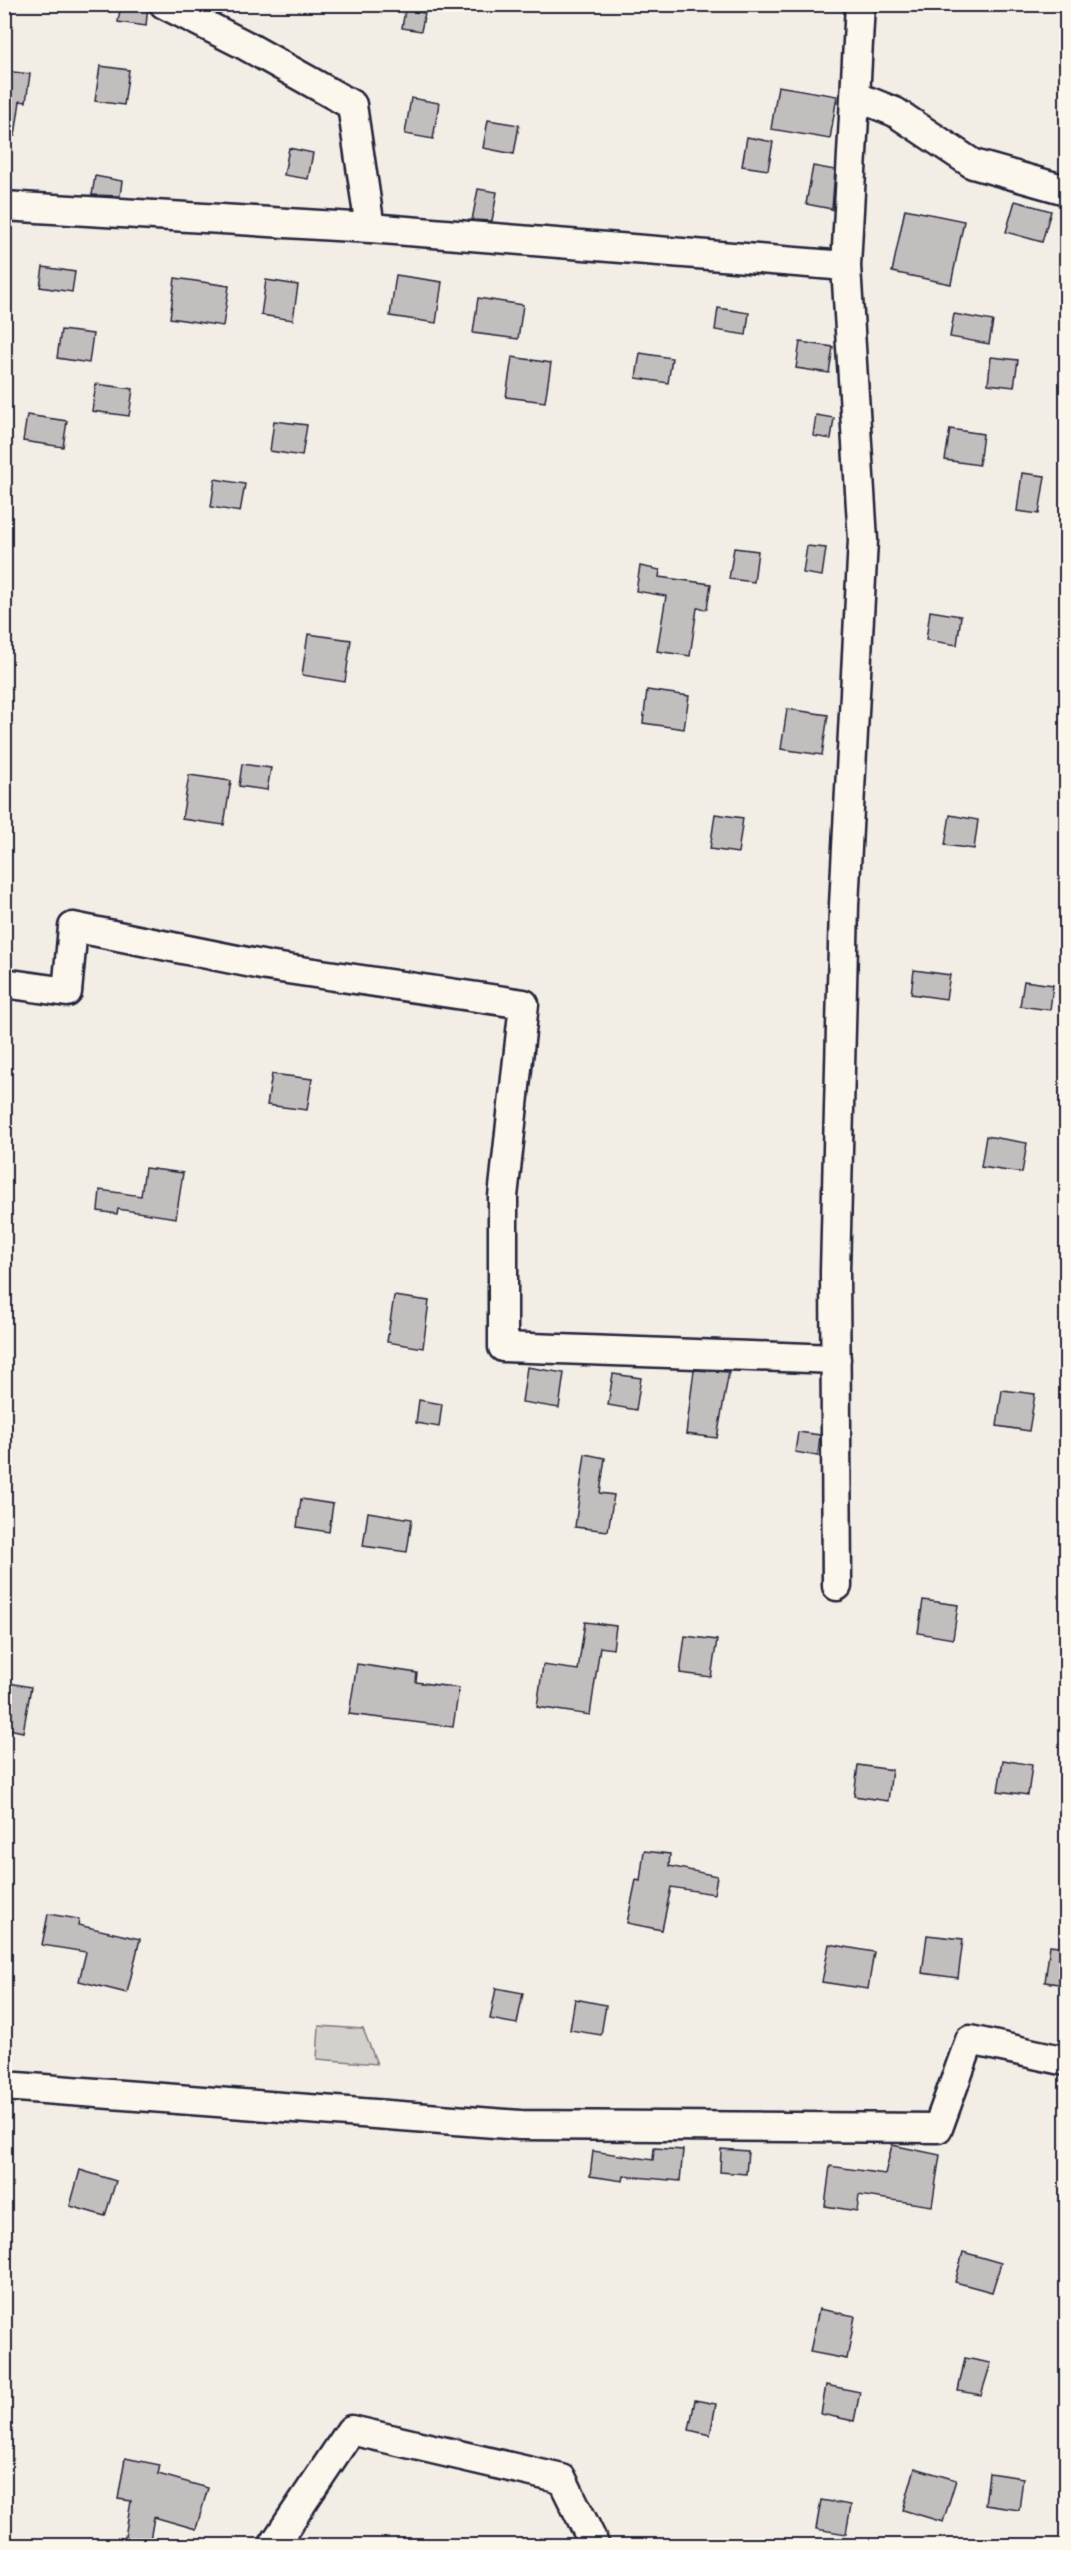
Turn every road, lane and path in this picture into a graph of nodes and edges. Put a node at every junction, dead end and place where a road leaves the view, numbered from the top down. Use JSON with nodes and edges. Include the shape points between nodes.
{"nodes":[{"id":1,"x":164,"y":4,"type":"edge"},
{"id":2,"x":860,"y":4,"type":"edge"},
{"id":3,"x":855,"y":96,"type":"junction"},
{"id":4,"x":1066,"y":190,"type":"edge"},
{"id":5,"x":4,"y":206,"type":"edge"},
{"id":6,"x":370,"y":228,"type":"junction"},
{"id":7,"x":846,"y":266,"type":"junction"},
{"id":8,"x":4,"y":983,"type":"edge"},
{"id":9,"x":836,"y":1359,"type":"junction"},
{"id":10,"x":837,"y":1586,"type":"dead end"},
{"id":11,"x":1066,"y":2061,"type":"edge"},
{"id":12,"x":4,"y":2086,"type":"edge"},
{"id":13,"x":273,"y":2546,"type":"edge"},
{"id":14,"x":595,"y":2546,"type":"edge"}],
"edges":[{"from":1,"to":6,"type":"street","via":[[352,105]]},
{"from":2,"to":3,"type":"street"},
{"from":3,"to":4,"type":"street","via":[[894,112],[973,164]]},
{"from":3,"to":7,"type":"street"},
{"from":5,"to":6,"type":"street"},
{"from":6,"to":7,"type":"street"},
{"from":7,"to":9,"type":"street","via":[[863,540],[844,905]]},
{"from":8,"to":9,"type":"street","via":[[67,992],[73,927],[267,966],[524,1004],[503,1197],[503,1347]]},
{"from":9,"to":10,"type":"street"},
{"from":11,"to":12,"type":"street","via":[[970,2040],[938,2128],[520,2125]]},
{"from":13,"to":14,"type":"street","via":[[351,2430],[562,2478]]}]}
